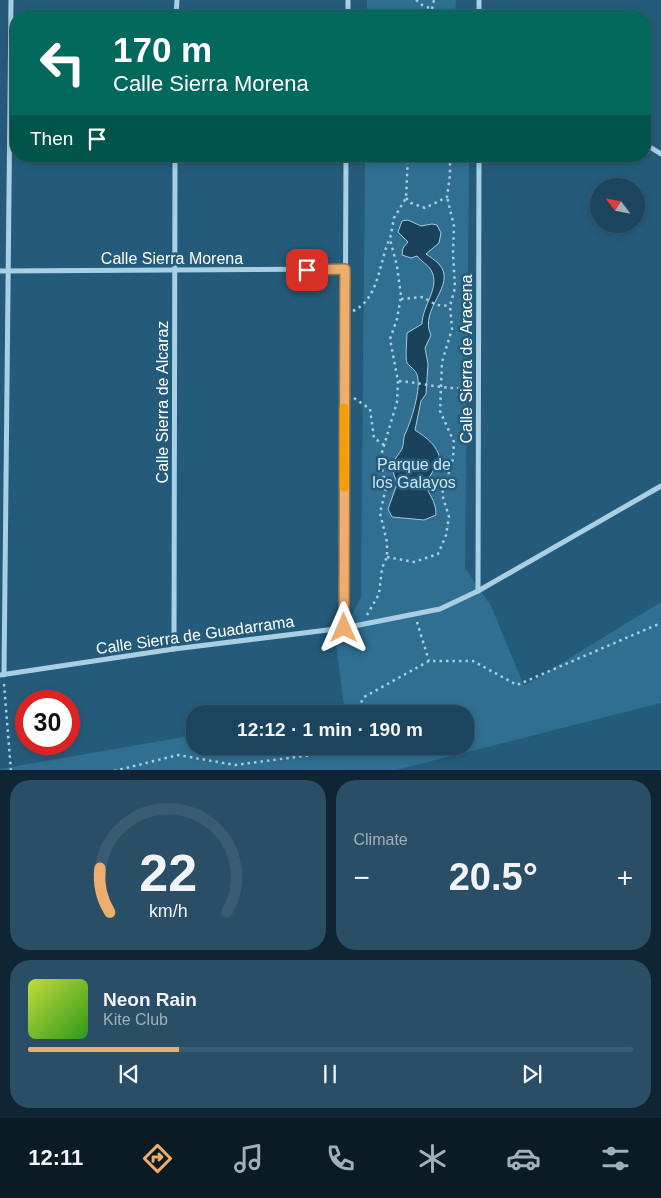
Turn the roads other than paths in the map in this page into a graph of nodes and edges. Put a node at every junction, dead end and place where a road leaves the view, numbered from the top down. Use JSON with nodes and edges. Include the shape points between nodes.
{"nodes":[{"id":1,"x":10,"y":90,"type":"edge"},
{"id":2,"x":175,"y":162,"type":"edge"},
{"id":3,"x":346,"y":162,"type":"edge"},
{"id":4,"x":478,"y":162,"type":"edge"},
{"id":5,"x":345,"y":269,"type":"junction"},
{"id":6,"x":0,"y":271,"type":"edge"},
{"id":7,"x":8,"y":271,"type":"junction"},
{"id":8,"x":174,"y":271,"type":"junction"},
{"id":9,"x":6,"y":446,"type":"junction"},
{"id":10,"x":0,"y":447,"type":"edge"},
{"id":11,"x":661,"y":486,"type":"edge"},
{"id":12,"x":478,"y":591,"type":"junction"},
{"id":13,"x":344,"y":628,"type":"junction"},
{"id":14,"x":174,"y":649,"type":"junction"},
{"id":15,"x":2,"y":675,"type":"edge"}],
"edges":[{"from":1,"to":7,"type":"street"},
{"from":2,"to":8,"type":"street","name":"Calle Sierra de Alcaraz"},
{"from":3,"to":5,"type":"street"},
{"from":4,"to":12,"type":"street","name":"Calle Sierra de Aracena"},
{"from":5,"to":8,"type":"street","name":"Calle Sierra Morena"},
{"from":5,"to":13,"type":"street"},
{"from":6,"to":7,"type":"street","name":"Calle Sierra Morena"},
{"from":7,"to":8,"type":"street","name":"Calle Sierra Morena"},
{"from":7,"to":9,"type":"street"},
{"from":8,"to":14,"type":"street","name":"Calle Sierra de Alcaraz"},
{"from":9,"to":10,"type":"street"},
{"from":9,"to":15,"type":"street"},
{"from":11,"to":12,"type":"street","name":"Calle Sierra de Guadarrama"},
{"from":12,"to":13,"type":"street","name":"Calle Sierra de Guadarrama","via":[[440,609]]},
{"from":13,"to":14,"type":"street","name":"Calle Sierra de Guadarrama"},
{"from":14,"to":15,"type":"street","name":"Calle Sierra de Guadarrama"}]}
